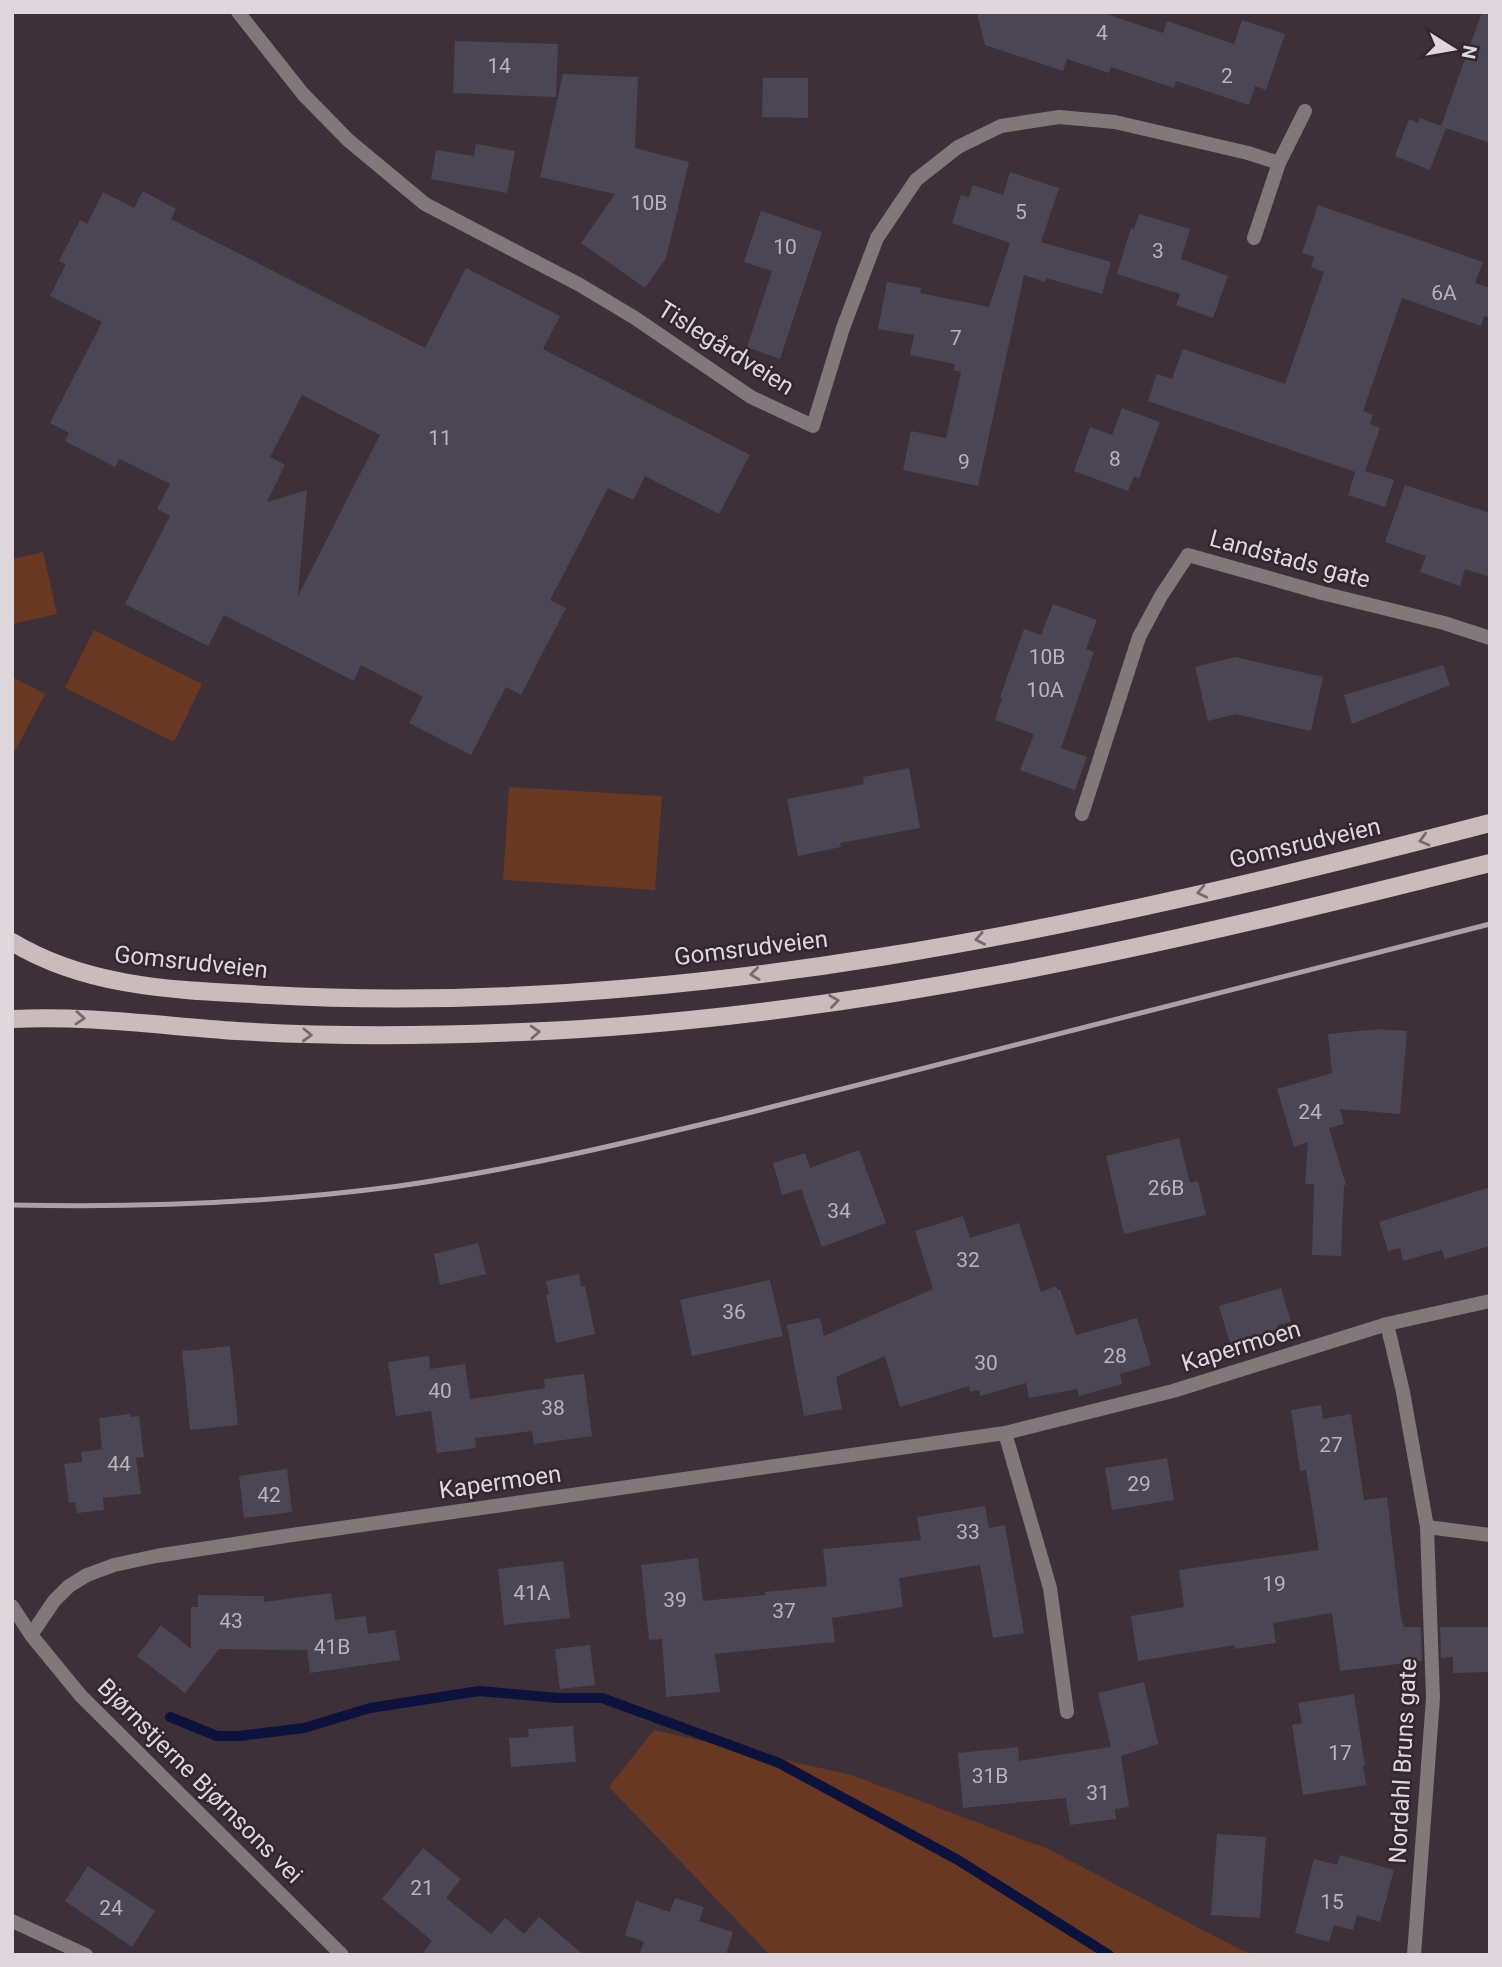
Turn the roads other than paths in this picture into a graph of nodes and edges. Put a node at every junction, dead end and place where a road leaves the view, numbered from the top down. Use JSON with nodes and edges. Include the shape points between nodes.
{"nodes":[{"id":1,"x":238,"y":12,"type":"edge"},
{"id":2,"x":1304,"y":111,"type":"dead end"},
{"id":3,"x":1279,"y":163,"type":"junction"},
{"id":4,"x":1254,"y":238,"type":"dead end"},
{"id":5,"x":1490,"y":638,"type":"edge"},
{"id":6,"x":1082,"y":814,"type":"dead end"},
{"id":7,"x":1490,"y":823,"type":"edge"},
{"id":8,"x":1490,"y":863,"type":"edge"},
{"id":9,"x":12,"y":942,"type":"edge"},
{"id":10,"x":12,"y":1019,"type":"edge"},
{"id":11,"x":1490,"y":1301,"type":"edge"},
{"id":12,"x":1387,"y":1324,"type":"junction"},
{"id":13,"x":1005,"y":1433,"type":"junction"},
{"id":14,"x":1427,"y":1527,"type":"junction"},
{"id":15,"x":1490,"y":1535,"type":"edge"},
{"id":16,"x":12,"y":1606,"type":"edge"},
{"id":17,"x":12,"y":1629,"type":"edge"},
{"id":18,"x":31,"y":1635,"type":"junction"},
{"id":19,"x":1067,"y":1712,"type":"dead end"},
{"id":20,"x":12,"y":1921,"type":"edge"},
{"id":21,"x":86,"y":1955,"type":"edge"},
{"id":22,"x":342,"y":1955,"type":"edge"},
{"id":23,"x":1414,"y":1955,"type":"edge"}],
"edges":[{"from":1,"to":3,"type":"street","name":"Tislegårdveien","via":[[312,103],[425,204],[580,285],[751,397],[813,426],[877,238],[916,180],[958,147],[1001,126],[1059,117],[1115,122]]},
{"from":2,"to":3,"type":"street"},
{"from":3,"to":4,"type":"street"},
{"from":5,"to":6,"type":"street","name":"Landstads gate","via":[[1188,555],[1139,636]]},
{"from":7,"to":9,"type":"main road","name":"Gomsrudveien","one_way":true,"via":[[1275,876],[997,936],[797,968],[596,990],[377,998],[184,989],[90,975]]},
{"from":10,"to":8,"type":"main road","one_way":true,"via":[[81,1018],[377,1036],[526,1032],[699,1019],[876,995],[1051,964]]},
{"from":11,"to":12,"type":"street","name":"Kapermoen"},
{"from":12,"to":13,"type":"street","name":"Kapermoen","via":[[1173,1391]]},
{"from":12,"to":14,"type":"street","name":"Nordahl Bruns gate"},
{"from":13,"to":18,"type":"street","name":"Kapermoen","via":[[156,1556],[87,1575],[54,1601]]},
{"from":13,"to":19,"type":"street","via":[[1050,1588]]},
{"from":14,"to":15,"type":"street"},
{"from":14,"to":23,"type":"street","name":"Nordahl Bruns gate","via":[[1433,1698]]},
{"from":16,"to":18,"type":"street","name":"Bjørnstjerne Bjørnsons vei"},
{"from":17,"to":18,"type":"street"},
{"from":18,"to":22,"type":"street","name":"Bjørnstjerne Bjørnsons vei","via":[[82,1696]]},
{"from":20,"to":21,"type":"street"}]}
